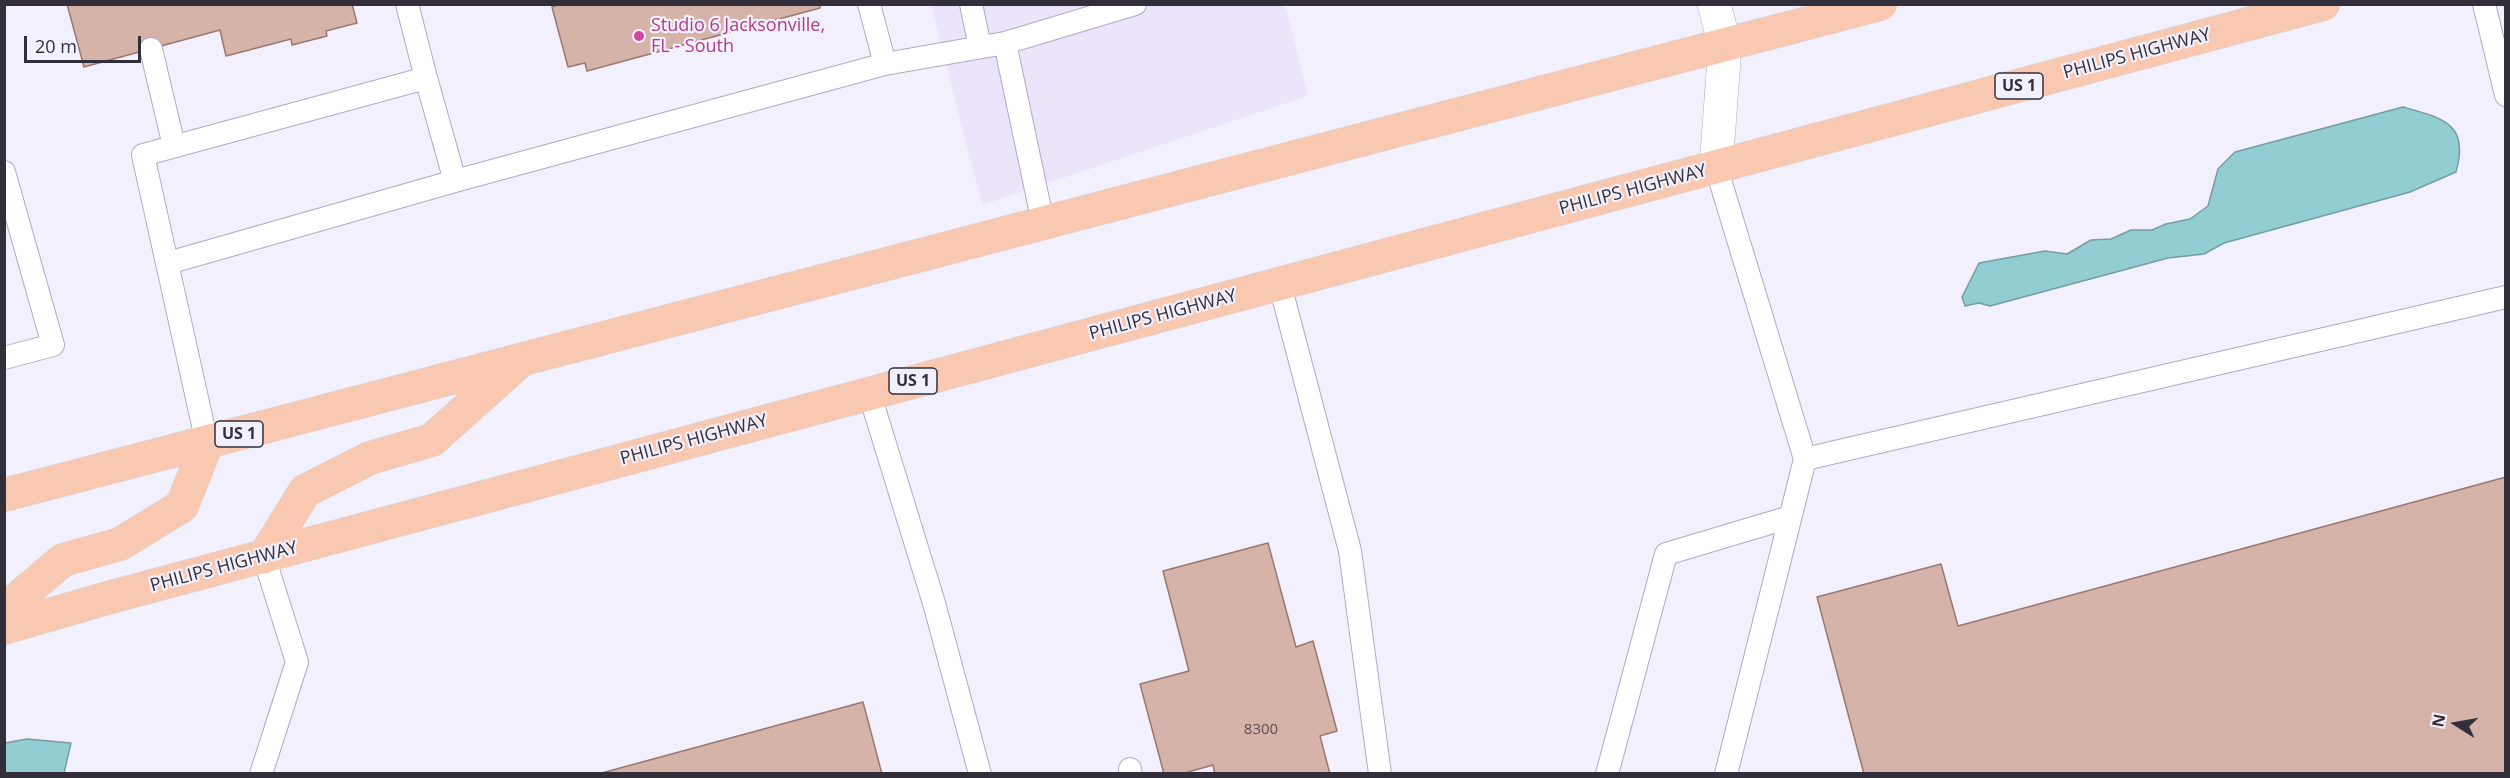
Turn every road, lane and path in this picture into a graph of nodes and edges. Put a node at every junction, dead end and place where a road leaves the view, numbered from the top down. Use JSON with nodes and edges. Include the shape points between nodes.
{"nodes":[{"id":1,"x":407,"y":4,"type":"edge"},
{"id":2,"x":869,"y":4,"type":"edge"},
{"id":3,"x":971,"y":4,"type":"edge"},
{"id":4,"x":1135,"y":4,"type":"edge"},
{"id":5,"x":1714,"y":4,"type":"edge"},
{"id":6,"x":1880,"y":4,"type":"edge"},
{"id":7,"x":2323,"y":4,"type":"edge"},
{"id":8,"x":2484,"y":4,"type":"edge"},
{"id":9,"x":1005,"y":43,"type":"junction"},
{"id":10,"x":1725,"y":46,"type":"junction"},
{"id":11,"x":980,"y":47,"type":"junction"},
{"id":12,"x":151,"y":49,"type":"dead end"},
{"id":13,"x":885,"y":64,"type":"junction"},
{"id":14,"x":426,"y":78,"type":"junction"},
{"id":15,"x":2505,"y":95,"type":"edge"},
{"id":16,"x":174,"y":146,"type":"junction"},
{"id":17,"x":1716,"y":168,"type":"junction"},
{"id":18,"x":4,"y":172,"type":"edge"},
{"id":19,"x":455,"y":181,"type":"junction"},
{"id":20,"x":1043,"y":223,"type":"junction"},
{"id":21,"x":168,"y":263,"type":"junction"},
{"id":22,"x":1280,"y":285,"type":"junction"},
{"id":23,"x":2505,"y":297,"type":"edge"},
{"id":24,"x":4,"y":358,"type":"edge"},
{"id":25,"x":524,"y":358,"type":"junction"},
{"id":26,"x":869,"y":392,"type":"junction"},
{"id":27,"x":207,"y":443,"type":"junction"},
{"id":28,"x":1805,"y":459,"type":"junction"},
{"id":29,"x":4,"y":495,"type":"edge"},
{"id":30,"x":1790,"y":517,"type":"junction"},
{"id":31,"x":264,"y":557,"type":"junction"},
{"id":32,"x":4,"y":610,"type":"edge"},
{"id":33,"x":4,"y":628,"type":"edge"},
{"id":34,"x":261,"y":774,"type":"edge"},
{"id":35,"x":980,"y":774,"type":"edge"},
{"id":36,"x":1380,"y":774,"type":"edge"},
{"id":37,"x":1607,"y":774,"type":"edge"},
{"id":38,"x":1726,"y":774,"type":"edge"}],
"edges":[{"from":1,"to":14,"type":"lane"},
{"from":2,"to":13,"type":"lane"},
{"from":3,"to":11,"type":"lane"},
{"from":4,"to":9,"type":"lane"},
{"from":5,"to":10,"type":"street"},
{"from":6,"to":10,"type":"main road","number":"US 1"},
{"from":7,"to":17,"type":"main road","name":"PHILIPS HIGHWAY","number":"US 1"},
{"from":8,"to":15,"type":"lane"},
{"from":9,"to":11,"type":"lane"},
{"from":9,"to":20,"type":"lane"},
{"from":10,"to":17,"type":"street"},
{"from":10,"to":20,"type":"main road","number":"US 1"},
{"from":11,"to":13,"type":"lane"},
{"from":12,"to":16,"type":"lane"},
{"from":13,"to":19,"type":"lane"},
{"from":14,"to":16,"type":"lane"},
{"from":14,"to":19,"type":"lane"},
{"from":16,"to":21,"type":"lane","via":[[144,155]]},
{"from":17,"to":22,"type":"main road","name":"PHILIPS HIGHWAY","number":"US 1"},
{"from":17,"to":28,"type":"lane"},
{"from":18,"to":24,"type":"lane","via":[[53,345]]},
{"from":19,"to":21,"type":"lane"},
{"from":20,"to":25,"type":"main road","number":"US 1"},
{"from":21,"to":27,"type":"lane"},
{"from":22,"to":26,"type":"main road","name":"PHILIPS HIGHWAY","number":"US 1"},
{"from":22,"to":36,"type":"lane","via":[[1350,551]]},
{"from":23,"to":28,"type":"lane"},
{"from":25,"to":27,"type":"main road","number":"US 1"},
{"from":25,"to":31,"type":"main road","via":[[432,440],[370,458],[305,490]]},
{"from":26,"to":31,"type":"main road","name":"PHILIPS HIGHWAY","number":"US 1"},
{"from":26,"to":35,"type":"lane","via":[[934,603]]},
{"from":27,"to":29,"type":"main road","number":"US 1"},
{"from":27,"to":32,"type":"main road","via":[[182,506],[120,544],[63,560]]},
{"from":28,"to":30,"type":"lane"},
{"from":30,"to":37,"type":"lane","via":[[1666,554]]},
{"from":30,"to":38,"type":"lane"},
{"from":31,"to":33,"type":"main road","name":"PHILIPS HIGHWAY","number":"US 1"},
{"from":31,"to":34,"type":"lane","via":[[297,663]]}]}
